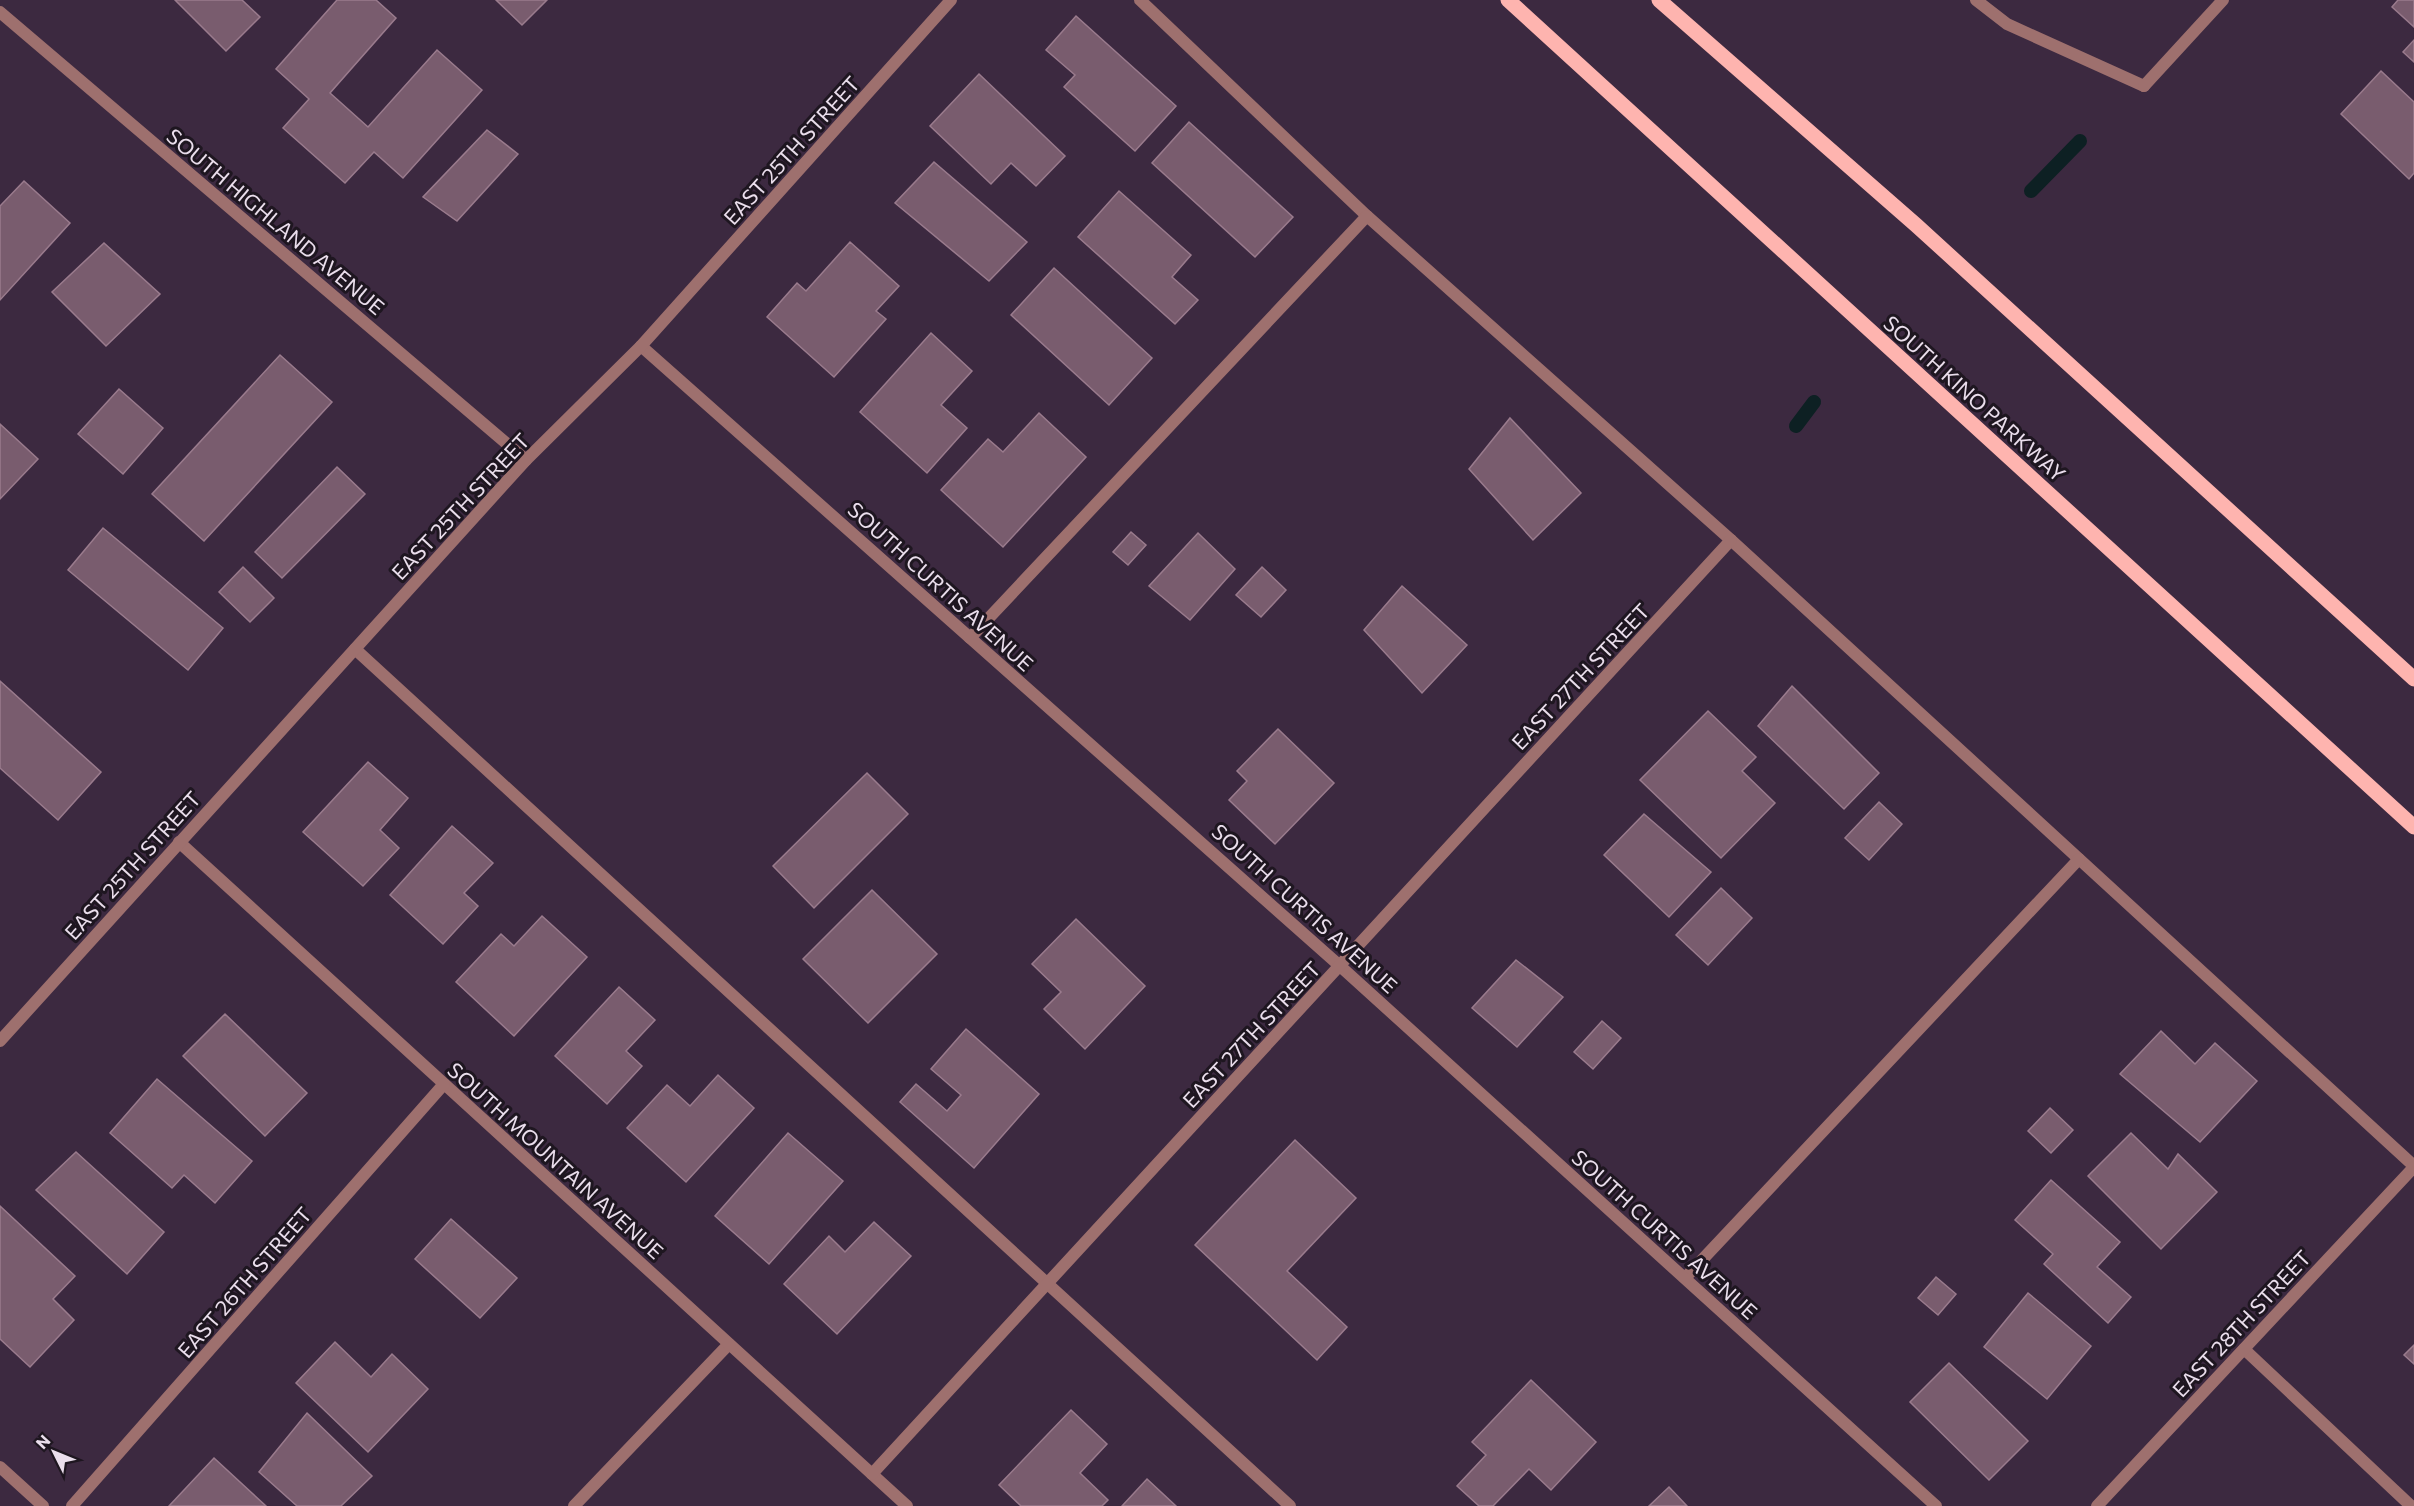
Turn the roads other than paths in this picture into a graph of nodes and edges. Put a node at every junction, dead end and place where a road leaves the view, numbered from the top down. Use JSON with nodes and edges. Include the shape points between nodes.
{"nodes":[{"id":1,"x":951,"y":0,"type":"edge"},
{"id":2,"x":1140,"y":0,"type":"edge"},
{"id":3,"x":1508,"y":0,"type":"edge"},
{"id":4,"x":1659,"y":0,"type":"edge"},
{"id":5,"x":1976,"y":0,"type":"edge"},
{"id":6,"x":2223,"y":0,"type":"edge"},
{"id":7,"x":0,"y":12,"type":"edge"},
{"id":8,"x":1367,"y":216,"type":"junction"},
{"id":9,"x":642,"y":346,"type":"junction"},
{"id":10,"x":526,"y":460,"type":"junction"},
{"id":11,"x":1731,"y":540,"type":"junction"},
{"id":12,"x":970,"y":638,"type":"junction"},
{"id":13,"x":355,"y":649,"type":"junction"},
{"id":14,"x":2414,"y":679,"type":"edge"},
{"id":15,"x":2414,"y":827,"type":"edge"},
{"id":16,"x":179,"y":842,"type":"junction"},
{"id":17,"x":2079,"y":860,"type":"junction"},
{"id":18,"x":1340,"y":966,"type":"junction"},
{"id":19,"x":0,"y":1041,"type":"edge"},
{"id":20,"x":444,"y":1084,"type":"junction"},
{"id":21,"x":2414,"y":1167,"type":"edge"},
{"id":22,"x":1685,"y":1278,"type":"junction"},
{"id":23,"x":1048,"y":1284,"type":"junction"},
{"id":24,"x":729,"y":1344,"type":"junction"},
{"id":25,"x":2244,"y":1349,"type":"junction"},
{"id":26,"x":0,"y":1467,"type":"edge"},
{"id":27,"x":872,"y":1474,"type":"junction"},
{"id":28,"x":43,"y":1506,"type":"edge"},
{"id":29,"x":72,"y":1506,"type":"edge"},
{"id":30,"x":574,"y":1506,"type":"edge"},
{"id":31,"x":907,"y":1506,"type":"edge"},
{"id":32,"x":1290,"y":1506,"type":"edge"},
{"id":33,"x":1936,"y":1506,"type":"edge"},
{"id":34,"x":2097,"y":1506,"type":"edge"},
{"id":35,"x":2411,"y":1506,"type":"edge"}],
"edges":[{"from":1,"to":9,"type":"street","name":"EAST 25TH STREET"},
{"from":2,"to":8,"type":"street"},
{"from":3,"to":15,"type":"main road","name":"SOUTH KINO PARKWAY"},
{"from":4,"to":14,"type":"main road","via":[[1916,225]]},
{"from":5,"to":6,"type":"street","via":[[2007,24],[2144,86]]},
{"from":7,"to":10,"type":"street","name":"SOUTH HIGHLAND AVENUE"},
{"from":8,"to":11,"type":"street"},
{"from":8,"to":12,"type":"street"},
{"from":9,"to":10,"type":"street","name":"EAST 25TH STREET"},
{"from":9,"to":12,"type":"street","name":"SOUTH CURTIS AVENUE"},
{"from":10,"to":13,"type":"street","name":"EAST 25TH STREET"},
{"from":11,"to":17,"type":"street"},
{"from":11,"to":18,"type":"street","name":"EAST 27TH STREET"},
{"from":12,"to":18,"type":"street","name":"SOUTH CURTIS AVENUE"},
{"from":13,"to":16,"type":"street","name":"EAST 25TH STREET"},
{"from":13,"to":23,"type":"street"},
{"from":16,"to":19,"type":"street","name":"EAST 25TH STREET"},
{"from":16,"to":20,"type":"street","name":"SOUTH MOUNTAIN AVENUE"},
{"from":17,"to":21,"type":"street"},
{"from":17,"to":22,"type":"street"},
{"from":18,"to":22,"type":"street","name":"SOUTH CURTIS AVENUE"},
{"from":18,"to":23,"type":"street","name":"EAST 27TH STREET"},
{"from":20,"to":24,"type":"street","name":"SOUTH MOUNTAIN AVENUE"},
{"from":20,"to":29,"type":"street","name":"EAST 26TH STREET"},
{"from":21,"to":25,"type":"street","name":"EAST 28TH STREET"},
{"from":22,"to":33,"type":"street","name":"SOUTH CURTIS AVENUE"},
{"from":23,"to":27,"type":"street","name":"EAST 27TH STREET"},
{"from":23,"to":32,"type":"street"},
{"from":24,"to":27,"type":"street","name":"SOUTH MOUNTAIN AVENUE"},
{"from":24,"to":30,"type":"street"},
{"from":25,"to":34,"type":"street","name":"EAST 28TH STREET"},
{"from":25,"to":35,"type":"street"},
{"from":26,"to":28,"type":"street"},
{"from":27,"to":31,"type":"street","name":"SOUTH MOUNTAIN AVENUE"}]}
